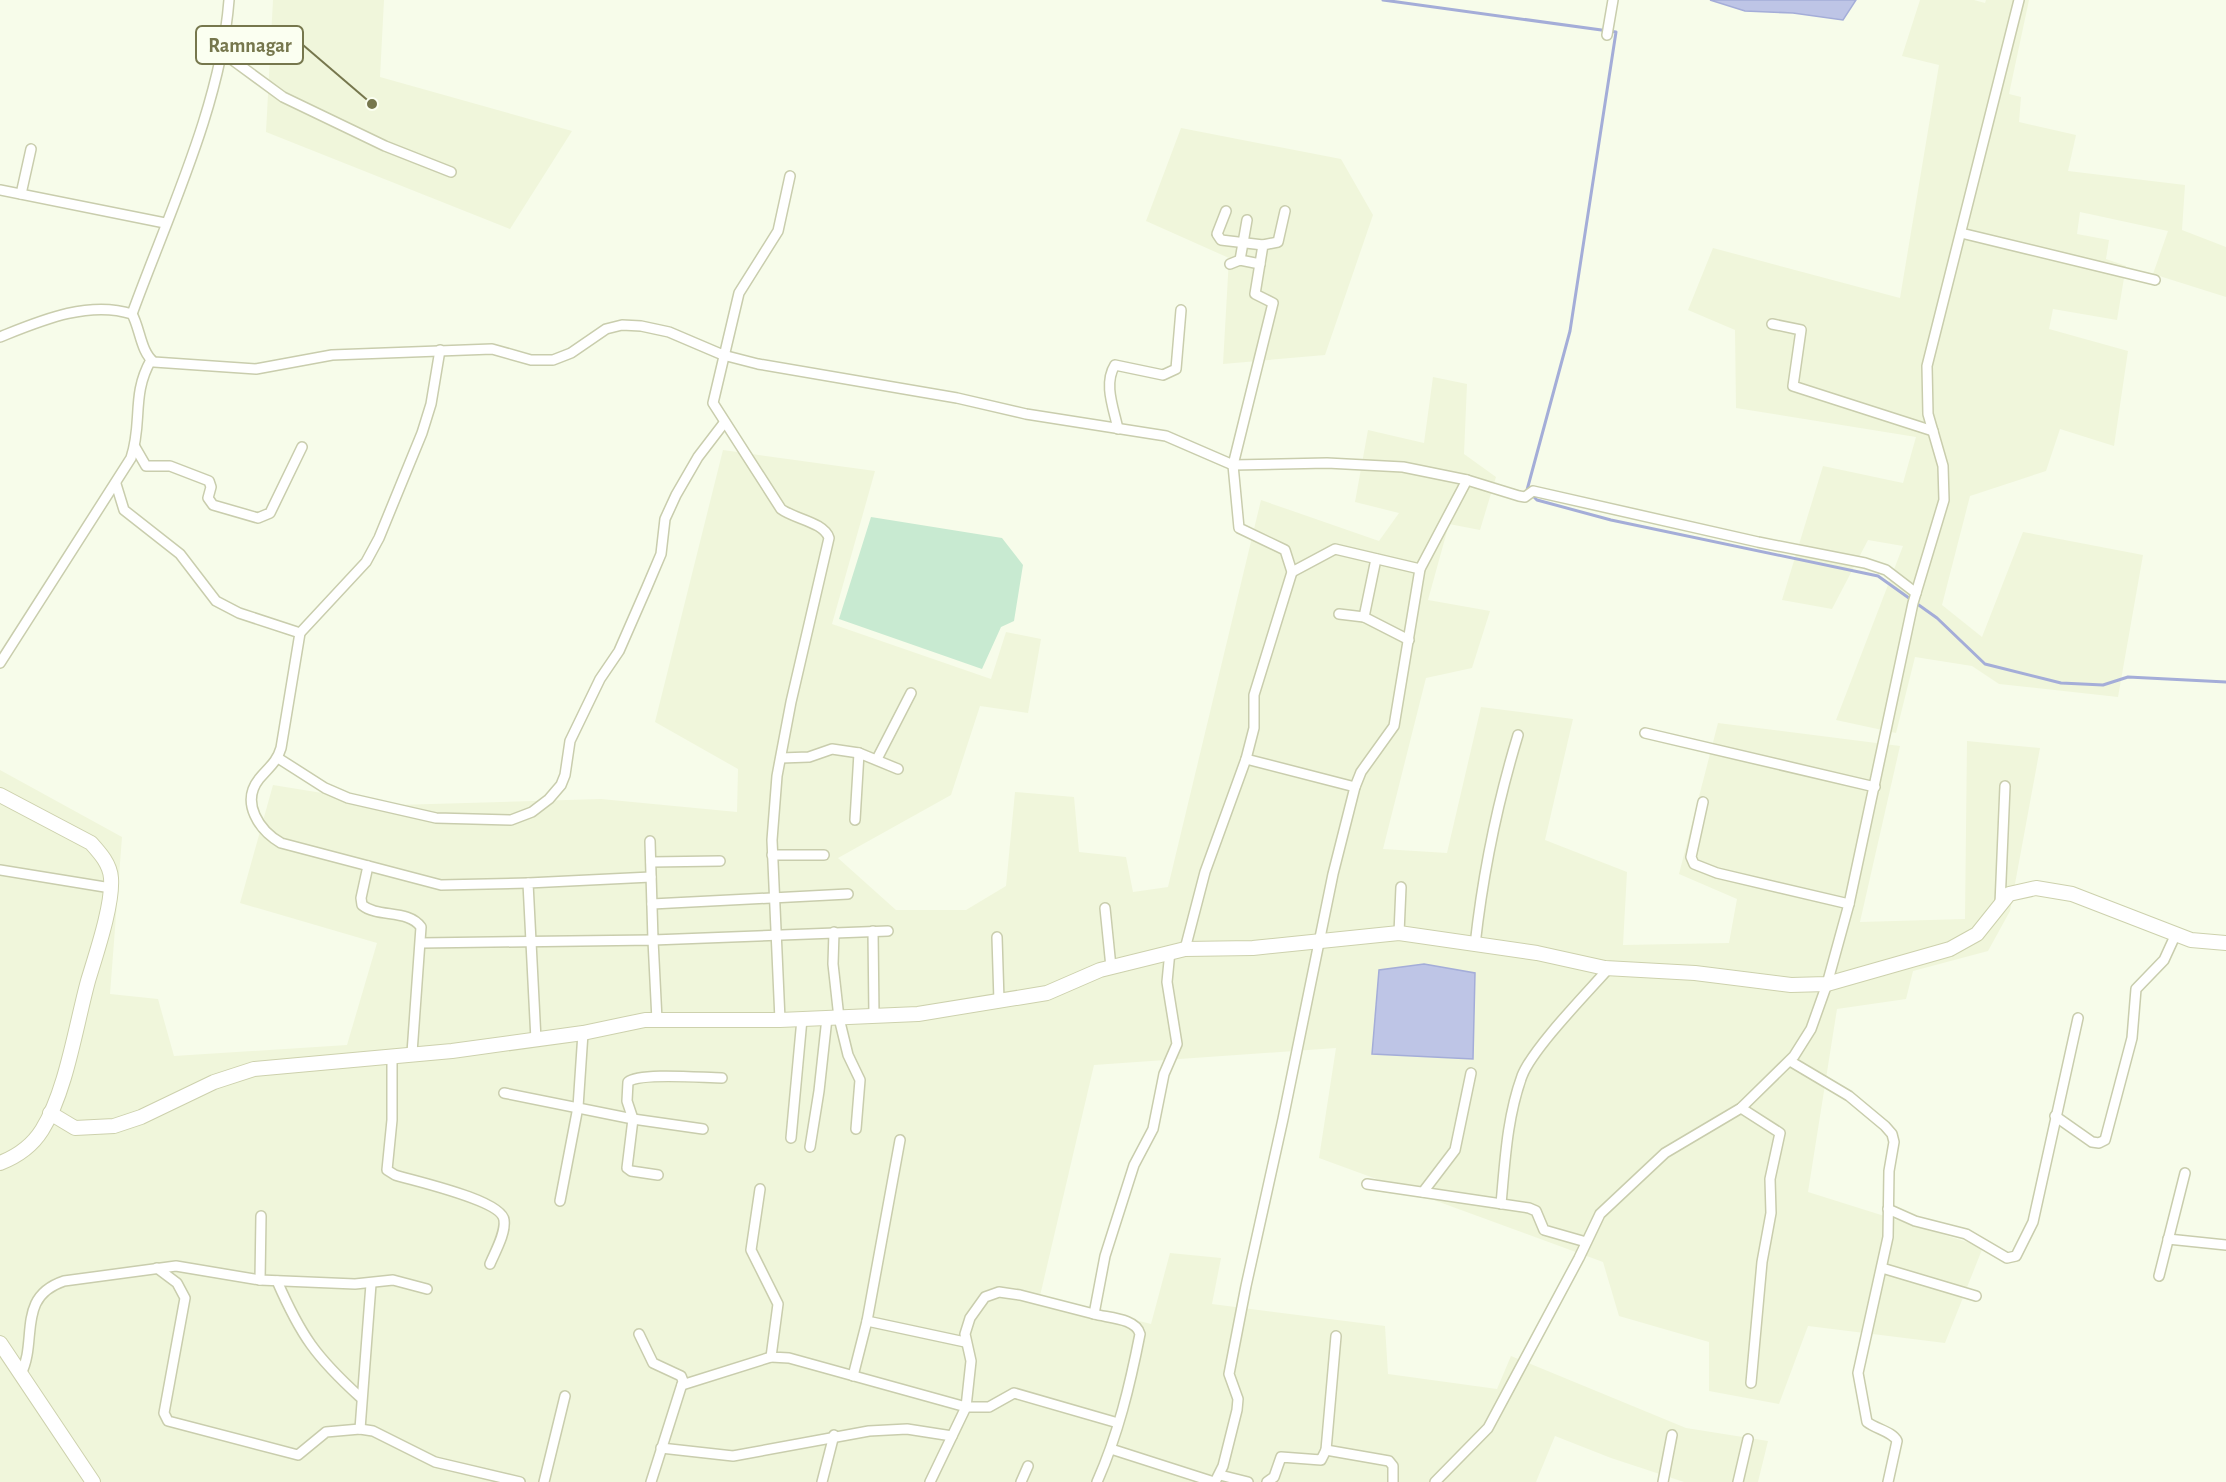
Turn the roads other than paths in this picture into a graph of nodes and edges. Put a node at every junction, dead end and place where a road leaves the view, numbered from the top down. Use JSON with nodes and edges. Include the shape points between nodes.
{"nodes":[{"id":1,"x":229,"y":0,"type":"edge"},
{"id":2,"x":1612,"y":0,"type":"edge"},
{"id":3,"x":2019,"y":0,"type":"edge"},
{"id":4,"x":1608,"y":35,"type":"dead end"},
{"id":5,"x":223,"y":53,"type":"junction"},
{"id":6,"x":31,"y":149,"type":"dead end"},
{"id":7,"x":451,"y":172,"type":"dead end"},
{"id":8,"x":790,"y":176,"type":"dead end"},
{"id":9,"x":0,"y":190,"type":"edge"},
{"id":10,"x":21,"y":194,"type":"junction"},
{"id":11,"x":1226,"y":211,"type":"dead end"},
{"id":12,"x":1285,"y":211,"type":"dead end"},
{"id":13,"x":1247,"y":220,"type":"dead end"},
{"id":14,"x":165,"y":223,"type":"junction"},
{"id":15,"x":1961,"y":233,"type":"junction"},
{"id":16,"x":1242,"y":244,"type":"junction"},
{"id":17,"x":1263,"y":244,"type":"junction"},
{"id":18,"x":1240,"y":260,"type":"junction"},
{"id":19,"x":1230,"y":264,"type":"dead end"},
{"id":20,"x":1260,"y":264,"type":"junction"},
{"id":21,"x":2156,"y":280,"type":"dead end"},
{"id":22,"x":1181,"y":310,"type":"dead end"},
{"id":23,"x":132,"y":314,"type":"junction"},
{"id":24,"x":1772,"y":324,"type":"dead end"},
{"id":25,"x":0,"y":337,"type":"edge"},
{"id":26,"x":440,"y":350,"type":"junction"},
{"id":27,"x":723,"y":355,"type":"junction"},
{"id":28,"x":151,"y":360,"type":"junction"},
{"id":29,"x":724,"y":423,"type":"junction"},
{"id":30,"x":1118,"y":429,"type":"junction"},
{"id":31,"x":1933,"y":431,"type":"junction"},
{"id":32,"x":135,"y":447,"type":"junction"},
{"id":33,"x":302,"y":447,"type":"dead end"},
{"id":34,"x":1233,"y":465,"type":"junction"},
{"id":35,"x":1467,"y":480,"type":"junction"},
{"id":36,"x":116,"y":484,"type":"junction"},
{"id":37,"x":1376,"y":559,"type":"junction"},
{"id":38,"x":1420,"y":569,"type":"junction"},
{"id":39,"x":1292,"y":572,"type":"junction"},
{"id":40,"x":1916,"y":593,"type":"junction"},
{"id":41,"x":1339,"y":614,"type":"dead end"},
{"id":42,"x":1364,"y":617,"type":"junction"},
{"id":43,"x":300,"y":633,"type":"junction"},
{"id":44,"x":1409,"y":640,"type":"junction"},
{"id":45,"x":0,"y":663,"type":"edge"},
{"id":46,"x":911,"y":693,"type":"dead end"},
{"id":47,"x":1645,"y":733,"type":"dead end"},
{"id":48,"x":1518,"y":735,"type":"dead end"},
{"id":49,"x":859,"y":753,"type":"junction"},
{"id":50,"x":278,"y":758,"type":"junction"},
{"id":51,"x":781,"y":758,"type":"junction"},
{"id":52,"x":877,"y":759,"type":"junction"},
{"id":53,"x":1246,"y":759,"type":"junction"},
{"id":54,"x":898,"y":769,"type":"dead end"},
{"id":55,"x":2005,"y":786,"type":"dead end"},
{"id":56,"x":1355,"y":787,"type":"junction"},
{"id":57,"x":1875,"y":787,"type":"junction"},
{"id":58,"x":0,"y":795,"type":"edge"},
{"id":59,"x":1703,"y":802,"type":"dead end"},
{"id":60,"x":855,"y":820,"type":"dead end"},
{"id":61,"x":650,"y":841,"type":"dead end"},
{"id":62,"x":772,"y":855,"type":"junction"},
{"id":63,"x":824,"y":855,"type":"dead end"},
{"id":64,"x":720,"y":861,"type":"dead end"},
{"id":65,"x":651,"y":862,"type":"junction"},
{"id":66,"x":368,"y":866,"type":"junction"},
{"id":67,"x":0,"y":870,"type":"edge"},
{"id":68,"x":651,"y":877,"type":"junction"},
{"id":69,"x":528,"y":883,"type":"junction"},
{"id":70,"x":1401,"y":887,"type":"dead end"},
{"id":71,"x":111,"y":888,"type":"junction"},
{"id":72,"x":848,"y":894,"type":"dead end"},
{"id":73,"x":773,"y":898,"type":"junction"},
{"id":74,"x":652,"y":904,"type":"junction"},
{"id":75,"x":1850,"y":904,"type":"junction"},
{"id":76,"x":2000,"y":904,"type":"junction"},
{"id":77,"x":1105,"y":908,"type":"dead end"},
{"id":78,"x":873,"y":931,"type":"junction"},
{"id":79,"x":888,"y":931,"type":"dead end"},
{"id":80,"x":834,"y":932,"type":"junction"},
{"id":81,"x":1399,"y":933,"type":"junction"},
{"id":82,"x":775,"y":934,"type":"junction"},
{"id":83,"x":2175,"y":936,"type":"junction"},
{"id":84,"x":997,"y":937,"type":"dead end"},
{"id":85,"x":653,"y":940,"type":"junction"},
{"id":86,"x":421,"y":943,"type":"junction"},
{"id":87,"x":1319,"y":943,"type":"junction"},
{"id":88,"x":2226,"y":943,"type":"edge"},
{"id":89,"x":530,"y":944,"type":"junction"},
{"id":90,"x":1475,"y":945,"type":"junction"},
{"id":91,"x":1185,"y":949,"type":"junction"},
{"id":92,"x":1170,"y":951,"type":"junction"},
{"id":93,"x":1111,"y":968,"type":"junction"},
{"id":94,"x":1609,"y":968,"type":"junction"},
{"id":95,"x":1827,"y":984,"type":"junction"},
{"id":96,"x":999,"y":1001,"type":"junction"},
{"id":97,"x":874,"y":1016,"type":"junction"},
{"id":98,"x":833,"y":1018,"type":"junction"},
{"id":99,"x":2078,"y":1018,"type":"dead end"},
{"id":100,"x":802,"y":1019,"type":"junction"},
{"id":101,"x":657,"y":1020,"type":"junction"},
{"id":102,"x":780,"y":1020,"type":"junction"},
{"id":103,"x":583,"y":1033,"type":"junction"},
{"id":104,"x":536,"y":1040,"type":"junction"},
{"id":105,"x":412,"y":1053,"type":"junction"},
{"id":106,"x":392,"y":1056,"type":"junction"},
{"id":107,"x":1790,"y":1061,"type":"junction"},
{"id":108,"x":1471,"y":1073,"type":"dead end"},
{"id":109,"x":722,"y":1078,"type":"dead end"},
{"id":110,"x":504,"y":1093,"type":"dead end"},
{"id":111,"x":578,"y":1107,"type":"junction"},
{"id":112,"x":1741,"y":1108,"type":"junction"},
{"id":113,"x":50,"y":1113,"type":"junction"},
{"id":114,"x":2055,"y":1116,"type":"junction"},
{"id":115,"x":633,"y":1119,"type":"junction"},
{"id":116,"x":704,"y":1129,"type":"dead end"},
{"id":117,"x":856,"y":1129,"type":"dead end"},
{"id":118,"x":791,"y":1138,"type":"dead end"},
{"id":119,"x":900,"y":1140,"type":"dead end"},
{"id":120,"x":810,"y":1147,"type":"dead end"},
{"id":121,"x":0,"y":1163,"type":"edge"},
{"id":122,"x":2185,"y":1173,"type":"dead end"},
{"id":123,"x":658,"y":1175,"type":"dead end"},
{"id":124,"x":1367,"y":1184,"type":"dead end"},
{"id":125,"x":760,"y":1189,"type":"dead end"},
{"id":126,"x":1423,"y":1192,"type":"junction"},
{"id":127,"x":560,"y":1201,"type":"dead end"},
{"id":128,"x":1501,"y":1204,"type":"junction"},
{"id":129,"x":1888,"y":1209,"type":"junction"},
{"id":130,"x":261,"y":1216,"type":"dead end"},
{"id":131,"x":2168,"y":1239,"type":"junction"},
{"id":132,"x":2226,"y":1245,"type":"edge"},
{"id":133,"x":1583,"y":1250,"type":"junction"},
{"id":134,"x":490,"y":1264,"type":"dead end"},
{"id":135,"x":158,"y":1268,"type":"junction"},
{"id":136,"x":1882,"y":1268,"type":"junction"},
{"id":137,"x":2159,"y":1276,"type":"dead end"},
{"id":138,"x":260,"y":1280,"type":"junction"},
{"id":139,"x":277,"y":1281,"type":"junction"},
{"id":140,"x":371,"y":1284,"type":"junction"},
{"id":141,"x":427,"y":1289,"type":"dead end"},
{"id":142,"x":1976,"y":1296,"type":"dead end"},
{"id":143,"x":1094,"y":1314,"type":"junction"},
{"id":144,"x":867,"y":1321,"type":"junction"},
{"id":145,"x":639,"y":1334,"type":"dead end"},
{"id":146,"x":1336,"y":1336,"type":"dead end"},
{"id":147,"x":965,"y":1342,"type":"junction"},
{"id":148,"x":0,"y":1343,"type":"edge"},
{"id":149,"x":771,"y":1357,"type":"junction"},
{"id":150,"x":21,"y":1374,"type":"junction"},
{"id":151,"x":854,"y":1377,"type":"junction"},
{"id":152,"x":1751,"y":1383,"type":"dead end"},
{"id":153,"x":682,"y":1385,"type":"junction"},
{"id":154,"x":565,"y":1396,"type":"dead end"},
{"id":155,"x":360,"y":1397,"type":"junction"},
{"id":156,"x":966,"y":1407,"type":"junction"},
{"id":157,"x":1118,"y":1423,"type":"junction"},
{"id":158,"x":360,"y":1429,"type":"junction"},
{"id":159,"x":834,"y":1435,"type":"junction"},
{"id":160,"x":1672,"y":1435,"type":"dead end"},
{"id":161,"x":952,"y":1436,"type":"junction"},
{"id":162,"x":1748,"y":1439,"type":"dead end"},
{"id":163,"x":661,"y":1448,"type":"junction"},
{"id":164,"x":1111,"y":1449,"type":"junction"},
{"id":165,"x":1326,"y":1450,"type":"junction"},
{"id":166,"x":1028,"y":1466,"type":"dead end"},
{"id":167,"x":1216,"y":1480,"type":"edge"},
{"id":168,"x":93,"y":1482,"type":"edge"},
{"id":169,"x":520,"y":1482,"type":"edge"},
{"id":170,"x":544,"y":1482,"type":"edge"},
{"id":171,"x":651,"y":1482,"type":"edge"},
{"id":172,"x":822,"y":1482,"type":"edge"},
{"id":173,"x":930,"y":1482,"type":"edge"},
{"id":174,"x":1021,"y":1482,"type":"edge"},
{"id":175,"x":1097,"y":1482,"type":"edge"},
{"id":176,"x":1248,"y":1482,"type":"edge"},
{"id":177,"x":1267,"y":1482,"type":"edge"},
{"id":178,"x":1393,"y":1482,"type":"edge"},
{"id":179,"x":1435,"y":1482,"type":"edge"},
{"id":180,"x":1663,"y":1482,"type":"edge"},
{"id":181,"x":1738,"y":1482,"type":"edge"},
{"id":182,"x":1888,"y":1482,"type":"edge"}],
"edges":[{"from":1,"to":5,"type":"street"},
{"from":2,"to":4,"type":"street"},
{"from":3,"to":15,"type":"street"},
{"from":5,"to":7,"type":"street","via":[[292,102]]},
{"from":5,"to":14,"type":"street","via":[[209,106]]},
{"from":6,"to":10,"type":"street"},
{"from":8,"to":27,"type":"street","via":[[778,231],[739,293]]},
{"from":9,"to":10,"type":"street"},
{"from":10,"to":14,"type":"street"},
{"from":11,"to":16,"type":"street","via":[[1217,234],[1221,240]]},
{"from":12,"to":17,"type":"street","via":[[1278,242]]},
{"from":13,"to":16,"type":"street"},
{"from":14,"to":23,"type":"street"},
{"from":15,"to":21,"type":"street"},
{"from":15,"to":31,"type":"street","via":[[1927,366],[1928,414]]},
{"from":16,"to":17,"type":"street"},
{"from":16,"to":18,"type":"street"},
{"from":17,"to":20,"type":"street"},
{"from":18,"to":19,"type":"street"},
{"from":18,"to":20,"type":"street"},
{"from":20,"to":34,"type":"street","via":[[1255,294],[1273,303]]},
{"from":22,"to":30,"type":"street","via":[[1176,369],[1163,375],[1115,365],[1111,371],[1110,401]]},
{"from":23,"to":25,"type":"street","via":[[112,309],[70,313]]},
{"from":23,"to":28,"type":"street"},
{"from":24,"to":31,"type":"street","via":[[1801,330],[1792,386]]},
{"from":26,"to":27,"type":"street","via":[[492,349],[531,360],[553,360],[571,353],[606,329],[622,325],[669,332]]},
{"from":26,"to":28,"type":"street","via":[[332,355],[249,369],[161,364]]},
{"from":26,"to":43,"type":"street","via":[[422,433],[379,538],[366,562]]},
{"from":27,"to":29,"type":"street","via":[[713,403]]},
{"from":27,"to":30,"type":"street"},
{"from":28,"to":32,"type":"street","via":[[138,392]]},
{"from":29,"to":50,"type":"street","via":[[698,457],[665,519],[661,554],[619,651],[600,678],[570,741],[565,775],[549,799],[532,812],[511,820],[436,818],[348,798]]},
{"from":29,"to":51,"type":"street","via":[[781,509],[821,528],[829,538]]},
{"from":30,"to":34,"type":"street","via":[[1166,436]]},
{"from":31,"to":40,"type":"street","via":[[1943,466],[1944,500]]},
{"from":32,"to":33,"type":"street","via":[[146,466],[170,466],[209,481],[209,502],[213,505],[258,518],[270,513]]},
{"from":32,"to":36,"type":"street"},
{"from":34,"to":35,"type":"street","via":[[1327,463],[1403,467]]},
{"from":34,"to":39,"type":"street","via":[[1239,528],[1285,550]]},
{"from":35,"to":38,"type":"street"},
{"from":35,"to":40,"type":"street","via":[[1865,563],[1886,570]]},
{"from":36,"to":43,"type":"street","via":[[124,510],[180,554],[216,601],[239,613]]},
{"from":36,"to":45,"type":"street"},
{"from":37,"to":38,"type":"street"},
{"from":37,"to":39,"type":"street","via":[[1335,549]]},
{"from":37,"to":42,"type":"street"},
{"from":38,"to":44,"type":"street"},
{"from":39,"to":53,"type":"street","via":[[1254,695],[1254,728]]},
{"from":40,"to":57,"type":"street"},
{"from":41,"to":42,"type":"street"},
{"from":42,"to":44,"type":"street"},
{"from":43,"to":50,"type":"street"},
{"from":44,"to":56,"type":"street","via":[[1394,726],[1361,772]]},
{"from":46,"to":52,"type":"street"},
{"from":47,"to":57,"type":"street"},
{"from":48,"to":90,"type":"street","via":[[1498,799]]},
{"from":49,"to":51,"type":"street","via":[[832,749],[809,757]]},
{"from":49,"to":52,"type":"street"},
{"from":49,"to":60,"type":"street"},
{"from":50,"to":66,"type":"street","via":[[258,780],[252,802],[257,822],[266,834],[281,843]]},
{"from":51,"to":62,"type":"street"},
{"from":52,"to":54,"type":"street"},
{"from":53,"to":56,"type":"street"},
{"from":53,"to":91,"type":"street","via":[[1205,872]]},
{"from":55,"to":76,"type":"street"},
{"from":56,"to":87,"type":"street"},
{"from":57,"to":75,"type":"street"},
{"from":58,"to":71,"type":"street","via":[[91,843],[108,867]]},
{"from":59,"to":75,"type":"street","via":[[1691,857],[1694,864]]},
{"from":61,"to":65,"type":"street"},
{"from":62,"to":63,"type":"street"},
{"from":62,"to":73,"type":"street"},
{"from":64,"to":65,"type":"street"},
{"from":65,"to":68,"type":"street"},
{"from":66,"to":69,"type":"street","via":[[441,885]]},
{"from":66,"to":86,"type":"street","via":[[362,905],[417,922]]},
{"from":67,"to":71,"type":"street"},
{"from":68,"to":69,"type":"street"},
{"from":68,"to":74,"type":"street"},
{"from":69,"to":89,"type":"street"},
{"from":70,"to":81,"type":"street"},
{"from":71,"to":113,"type":"street"},
{"from":72,"to":73,"type":"street"},
{"from":73,"to":74,"type":"street"},
{"from":73,"to":82,"type":"street"},
{"from":74,"to":85,"type":"street"},
{"from":75,"to":95,"type":"street"},
{"from":76,"to":83,"type":"street","via":[[2009,894],[2036,888],[2072,894]]},
{"from":76,"to":95,"type":"street","via":[[1977,934],[1950,949]]},
{"from":77,"to":93,"type":"street"},
{"from":78,"to":79,"type":"street"},
{"from":78,"to":80,"type":"street"},
{"from":78,"to":97,"type":"street"},
{"from":80,"to":82,"type":"street"},
{"from":80,"to":98,"type":"street"},
{"from":81,"to":87,"type":"street"},
{"from":81,"to":90,"type":"street"},
{"from":82,"to":85,"type":"street"},
{"from":82,"to":102,"type":"street"},
{"from":83,"to":88,"type":"street"},
{"from":83,"to":114,"type":"street","via":[[2164,960],[2136,989],[2132,1038],[2105,1140],[2092,1142]]},
{"from":84,"to":96,"type":"street"},
{"from":85,"to":89,"type":"street"},
{"from":85,"to":101,"type":"street"},
{"from":86,"to":89,"type":"street"},
{"from":86,"to":105,"type":"street"},
{"from":87,"to":91,"type":"street"},
{"from":87,"to":167,"type":"street","via":[[1239,1319],[1229,1374],[1238,1399],[1237,1410]]},
{"from":89,"to":104,"type":"street"},
{"from":90,"to":94,"type":"street"},
{"from":91,"to":92,"type":"street"},
{"from":92,"to":93,"type":"street"},
{"from":92,"to":143,"type":"street","via":[[1168,992],[1177,1044],[1164,1074],[1153,1129],[1134,1165],[1105,1256]]},
{"from":93,"to":96,"type":"street","via":[[1047,993]]},
{"from":94,"to":95,"type":"street","via":[[1695,973],[1791,986]]},
{"from":94,"to":128,"type":"street","via":[[1523,1074],[1509,1126]]},
{"from":95,"to":107,"type":"street","via":[[1811,1029]]},
{"from":96,"to":97,"type":"street","via":[[918,1014]]},
{"from":97,"to":98,"type":"street"},
{"from":98,"to":100,"type":"street"},
{"from":98,"to":117,"type":"street","via":[[860,1080]]},
{"from":98,"to":120,"type":"street"},
{"from":99,"to":114,"type":"street"},
{"from":100,"to":102,"type":"street"},
{"from":100,"to":118,"type":"street"},
{"from":101,"to":102,"type":"street"},
{"from":101,"to":103,"type":"street"},
{"from":103,"to":104,"type":"street"},
{"from":103,"to":111,"type":"street"},
{"from":104,"to":105,"type":"street"},
{"from":105,"to":106,"type":"street"},
{"from":106,"to":113,"type":"street","via":[[254,1069],[214,1082],[149,1114],[114,1126],[75,1128]]},
{"from":106,"to":134,"type":"street","via":[[387,1170],[482,1201],[501,1212],[503,1229]]},
{"from":107,"to":112,"type":"street"},
{"from":107,"to":129,"type":"street","via":[[1841,1090],[1892,1134]]},
{"from":108,"to":126,"type":"street","via":[[1455,1150]]},
{"from":109,"to":115,"type":"street","via":[[632,1079],[628,1082],[627,1101]]},
{"from":110,"to":111,"type":"street"},
{"from":111,"to":115,"type":"street"},
{"from":111,"to":127,"type":"street"},
{"from":112,"to":133,"type":"street","via":[[1665,1153],[1600,1214]]},
{"from":112,"to":152,"type":"street","via":[[1780,1133],[1770,1179],[1771,1213],[1762,1262]]},
{"from":113,"to":121,"type":"street","via":[[36,1138],[22,1152]]},
{"from":114,"to":129,"type":"street","via":[[2033,1222],[2023,1246],[2012,1258],[1966,1234],[1914,1221]]},
{"from":115,"to":116,"type":"street"},
{"from":115,"to":123,"type":"street","via":[[627,1167]]},
{"from":119,"to":144,"type":"street"},
{"from":122,"to":131,"type":"street"},
{"from":124,"to":126,"type":"street"},
{"from":125,"to":149,"type":"street","via":[[751,1250],[778,1304]]},
{"from":126,"to":128,"type":"street"},
{"from":128,"to":133,"type":"street","via":[[1536,1211],[1544,1230]]},
{"from":129,"to":136,"type":"street"},
{"from":130,"to":138,"type":"street"},
{"from":131,"to":132,"type":"street"},
{"from":131,"to":137,"type":"street"},
{"from":133,"to":179,"type":"street","via":[[1488,1428]]},
{"from":135,"to":138,"type":"street","via":[[189,1267]]},
{"from":135,"to":150,"type":"street","via":[[64,1281],[44,1291],[30,1318]]},
{"from":135,"to":158,"type":"street","via":[[177,1283],[185,1298],[164,1418],[298,1455],[326,1432]]},
{"from":136,"to":142,"type":"street"},
{"from":136,"to":182,"type":"street","via":[[1858,1385],[1867,1422],[1892,1434],[1897,1441]]},
{"from":138,"to":139,"type":"street"},
{"from":139,"to":140,"type":"street"},
{"from":139,"to":155,"type":"street","via":[[306,1342]]},
{"from":140,"to":141,"type":"street","via":[[393,1280]]},
{"from":140,"to":155,"type":"street"},
{"from":143,"to":147,"type":"street","via":[[999,1292],[985,1297],[970,1318]]},
{"from":143,"to":157,"type":"street","via":[[1133,1323],[1140,1334]]},
{"from":144,"to":147,"type":"street"},
{"from":144,"to":151,"type":"street"},
{"from":145,"to":153,"type":"street","via":[[653,1362],[681,1376]]},
{"from":146,"to":165,"type":"street"},
{"from":147,"to":156,"type":"street","via":[[971,1361]]},
{"from":148,"to":150,"type":"street"},
{"from":149,"to":151,"type":"street","via":[[789,1358]]},
{"from":149,"to":153,"type":"street"},
{"from":150,"to":168,"type":"street"},
{"from":151,"to":156,"type":"street"},
{"from":153,"to":163,"type":"street"},
{"from":154,"to":170,"type":"street"},
{"from":155,"to":158,"type":"street"},
{"from":156,"to":157,"type":"street","via":[[988,1407],[1014,1393]]},
{"from":156,"to":161,"type":"street"},
{"from":157,"to":164,"type":"street"},
{"from":158,"to":169,"type":"street","via":[[374,1431],[435,1462]]},
{"from":159,"to":161,"type":"street","via":[[907,1429]]},
{"from":159,"to":163,"type":"street","via":[[733,1456]]},
{"from":159,"to":172,"type":"street"},
{"from":160,"to":180,"type":"street"},
{"from":161,"to":173,"type":"street"},
{"from":162,"to":181,"type":"street"},
{"from":163,"to":171,"type":"street"},
{"from":164,"to":167,"type":"street"},
{"from":164,"to":175,"type":"street"},
{"from":165,"to":177,"type":"street","via":[[1321,1460],[1281,1457],[1274,1477]]},
{"from":165,"to":178,"type":"street","via":[[1389,1461]]},
{"from":166,"to":174,"type":"street"},
{"from":167,"to":176,"type":"street"}]}
